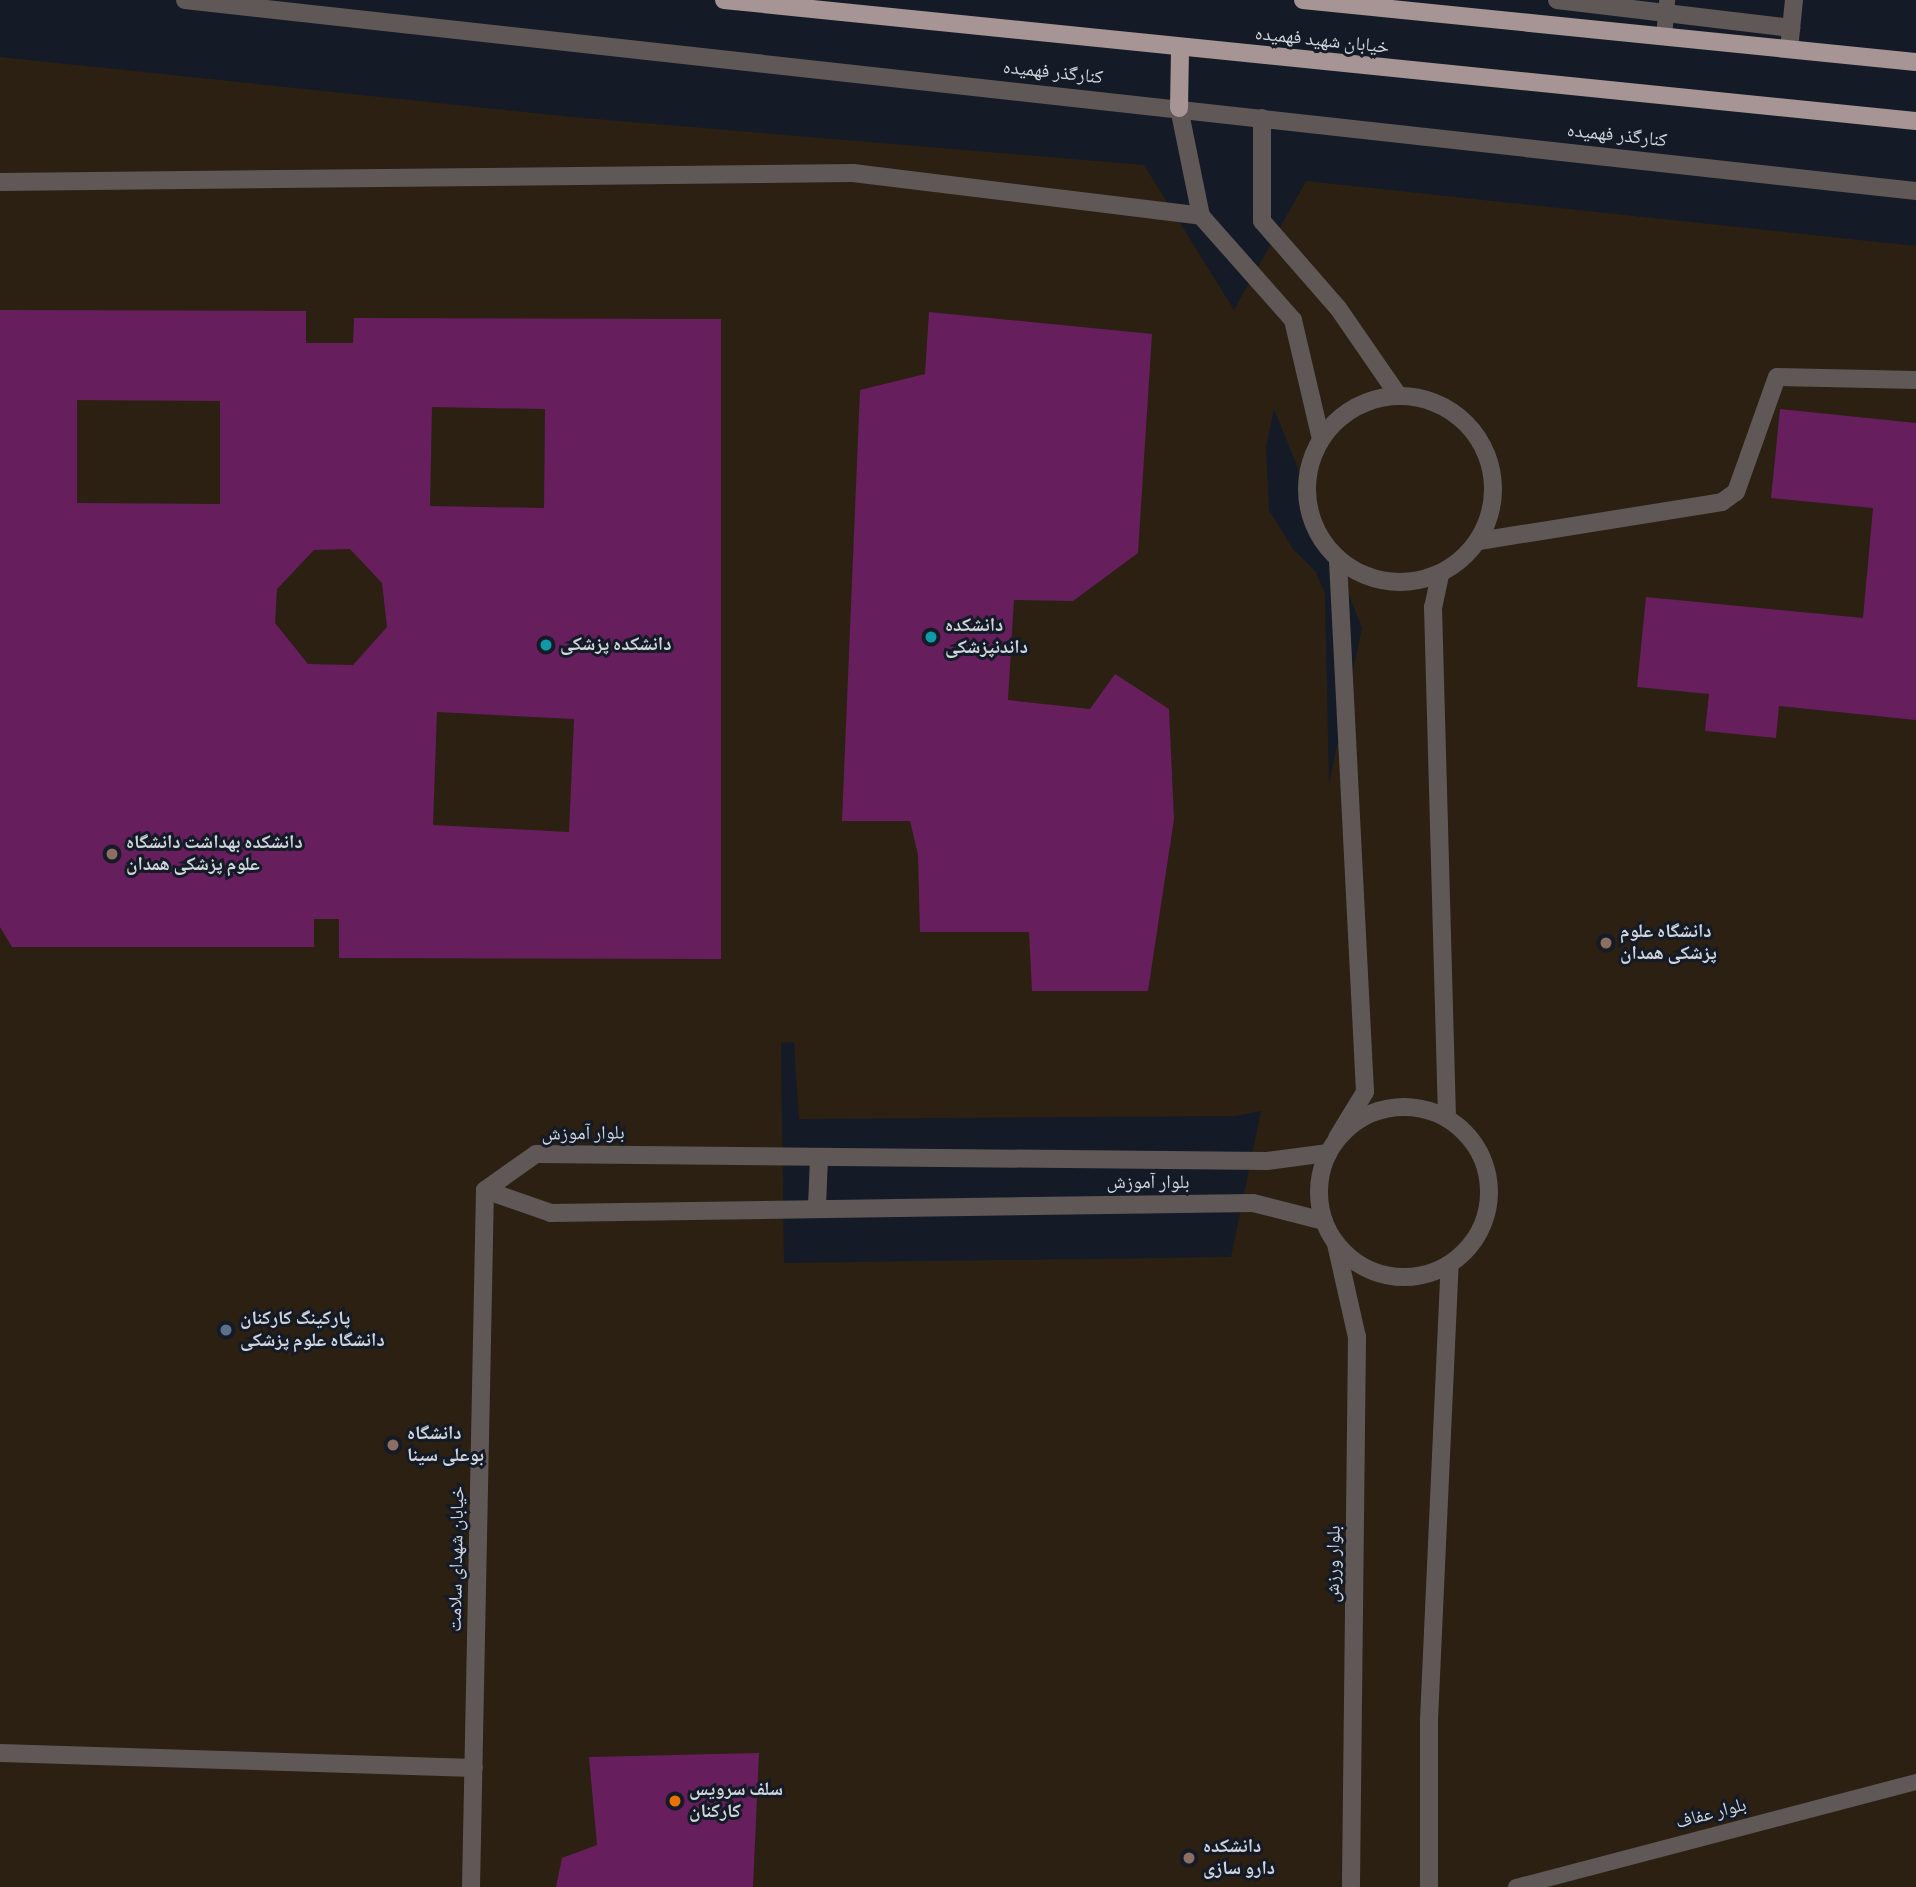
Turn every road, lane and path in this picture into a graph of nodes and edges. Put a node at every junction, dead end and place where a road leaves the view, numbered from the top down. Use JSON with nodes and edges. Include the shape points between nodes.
{"nodes":[{"id":1,"x":185,"y":0,"type":"edge"},
{"id":2,"x":724,"y":0,"type":"edge"},
{"id":3,"x":1303,"y":0,"type":"edge"},
{"id":4,"x":1557,"y":0,"type":"edge"},
{"id":5,"x":1794,"y":0,"type":"edge"},
{"id":6,"x":1666,"y":6,"type":"edge"},
{"id":7,"x":1791,"y":28,"type":"junction"},
{"id":8,"x":1664,"y":37,"type":"junction"},
{"id":9,"x":1180,"y":48,"type":"junction"},
{"id":10,"x":1789,"y":49,"type":"junction"},
{"id":11,"x":1916,"y":62,"type":"edge"},
{"id":12,"x":1179,"y":108,"type":"junction"},
{"id":13,"x":1262,"y":118,"type":"junction"},
{"id":14,"x":1916,"y":121,"type":"edge"},
{"id":15,"x":0,"y":182,"type":"edge"},
{"id":16,"x":1916,"y":191,"type":"edge"},
{"id":17,"x":1200,"y":216,"type":"junction"},
{"id":18,"x":1916,"y":380,"type":"edge"},
{"id":19,"x":1398,"y":396,"type":"junction"},
{"id":20,"x":1321,"y":439,"type":"junction"},
{"id":21,"x":1479,"y":541,"type":"junction"},
{"id":22,"x":1338,"y":560,"type":"junction"},
{"id":23,"x":1440,"y":575,"type":"junction"},
{"id":24,"x":1447,"y":1118,"type":"junction"},
{"id":25,"x":1332,"y":1145,"type":"junction"},
{"id":26,"x":819,"y":1157,"type":"junction"},
{"id":27,"x":485,"y":1190,"type":"junction"},
{"id":28,"x":817,"y":1207,"type":"junction"},
{"id":29,"x":1324,"y":1221,"type":"junction"},
{"id":30,"x":1336,"y":1244,"type":"junction"},
{"id":31,"x":1450,"y":1265,"type":"junction"},
{"id":32,"x":0,"y":1753,"type":"edge"},
{"id":33,"x":474,"y":1768,"type":"junction"},
{"id":34,"x":1916,"y":1782,"type":"edge"},
{"id":35,"x":471,"y":1887,"type":"edge"},
{"id":36,"x":1351,"y":1887,"type":"edge"},
{"id":37,"x":1429,"y":1887,"type":"edge"},
{"id":38,"x":1516,"y":1887,"type":"edge"}],
"edges":[{"from":1,"to":12,"type":"street","name":"کنارگذر فهمیده"},
{"from":2,"to":9,"type":"main road","name":"خیابان شهید فهمیده"},
{"from":3,"to":8,"type":"main road","name":"خیابان شهید فهمیده"},
{"from":4,"to":6,"type":"street"},
{"from":5,"to":7,"type":"street"},
{"from":6,"to":7,"type":"street"},
{"from":6,"to":8,"type":"lane"},
{"from":7,"to":10,"type":"street"},
{"from":8,"to":10,"type":"main road","name":"خیابان شهید فهمیده"},
{"from":9,"to":12,"type":"main road"},
{"from":9,"to":14,"type":"main road","name":"خیابان شهید فهمیده"},
{"from":10,"to":11,"type":"main road","name":"خیابان شهید فهمیده"},
{"from":12,"to":13,"type":"street","name":"کنارگذر فهمیده"},
{"from":12,"to":17,"type":"street"},
{"from":13,"to":16,"type":"street","name":"کنارگذر فهمیده"},
{"from":13,"to":19,"type":"street","via":[[1262,221],[1338,308]]},
{"from":15,"to":17,"type":"street","via":[[853,173]]},
{"from":17,"to":20,"type":"street","via":[[1293,320]]},
{"from":18,"to":21,"type":"street","via":[[1777,377],[1736,492],[1722,502]]},
{"from":19,"to":20,"type":"street","via":[[1368,401],[1341,416]]},
{"from":19,"to":21,"type":"street","via":[[1427,399],[1454,412],[1479,441],[1494,486],[1491,515]]},
{"from":20,"to":22,"type":"street","via":[[1310,463],[1308,502],[1321,540]]},
{"from":21,"to":23,"type":"street","via":[[1462,561]]},
{"from":22,"to":23,"type":"street","via":[[1361,575],[1387,582],[1414,583]]},
{"from":22,"to":25,"type":"street","via":[[1365,1091]]},
{"from":23,"to":24,"type":"street","via":[[1433,607]]},
{"from":24,"to":25,"type":"street","via":[[1424,1108],[1400,1106],[1366,1116]]},
{"from":24,"to":31,"type":"street","via":[[1475,1145],[1485,1162],[1490,1191],[1481,1228]]},
{"from":25,"to":26,"type":"street","name":"بلوار آموزش","via":[[1267,1161]]},
{"from":25,"to":29,"type":"street","via":[[1318,1196]]},
{"from":26,"to":27,"type":"street","name":"بلوار آموزش","via":[[536,1154]]},
{"from":26,"to":28,"type":"street"},
{"from":27,"to":28,"type":"street","name":"بلوار آموزش","via":[[551,1213]]},
{"from":27,"to":33,"type":"street","name":"خیابان شهدای سلامت"},
{"from":28,"to":29,"type":"street","name":"بلوار آموزش","via":[[1253,1203]]},
{"from":29,"to":30,"type":"street"},
{"from":30,"to":31,"type":"street","via":[[1366,1267],[1402,1278]]},
{"from":30,"to":36,"type":"street","name":"بلوار ورزش","via":[[1357,1337]]},
{"from":31,"to":37,"type":"street","via":[[1429,1720]]},
{"from":32,"to":33,"type":"street"},
{"from":33,"to":35,"type":"street","name":"خیابان شهدای سلامت"},
{"from":34,"to":38,"type":"lane","name":"بلوار عفاف"}]}
